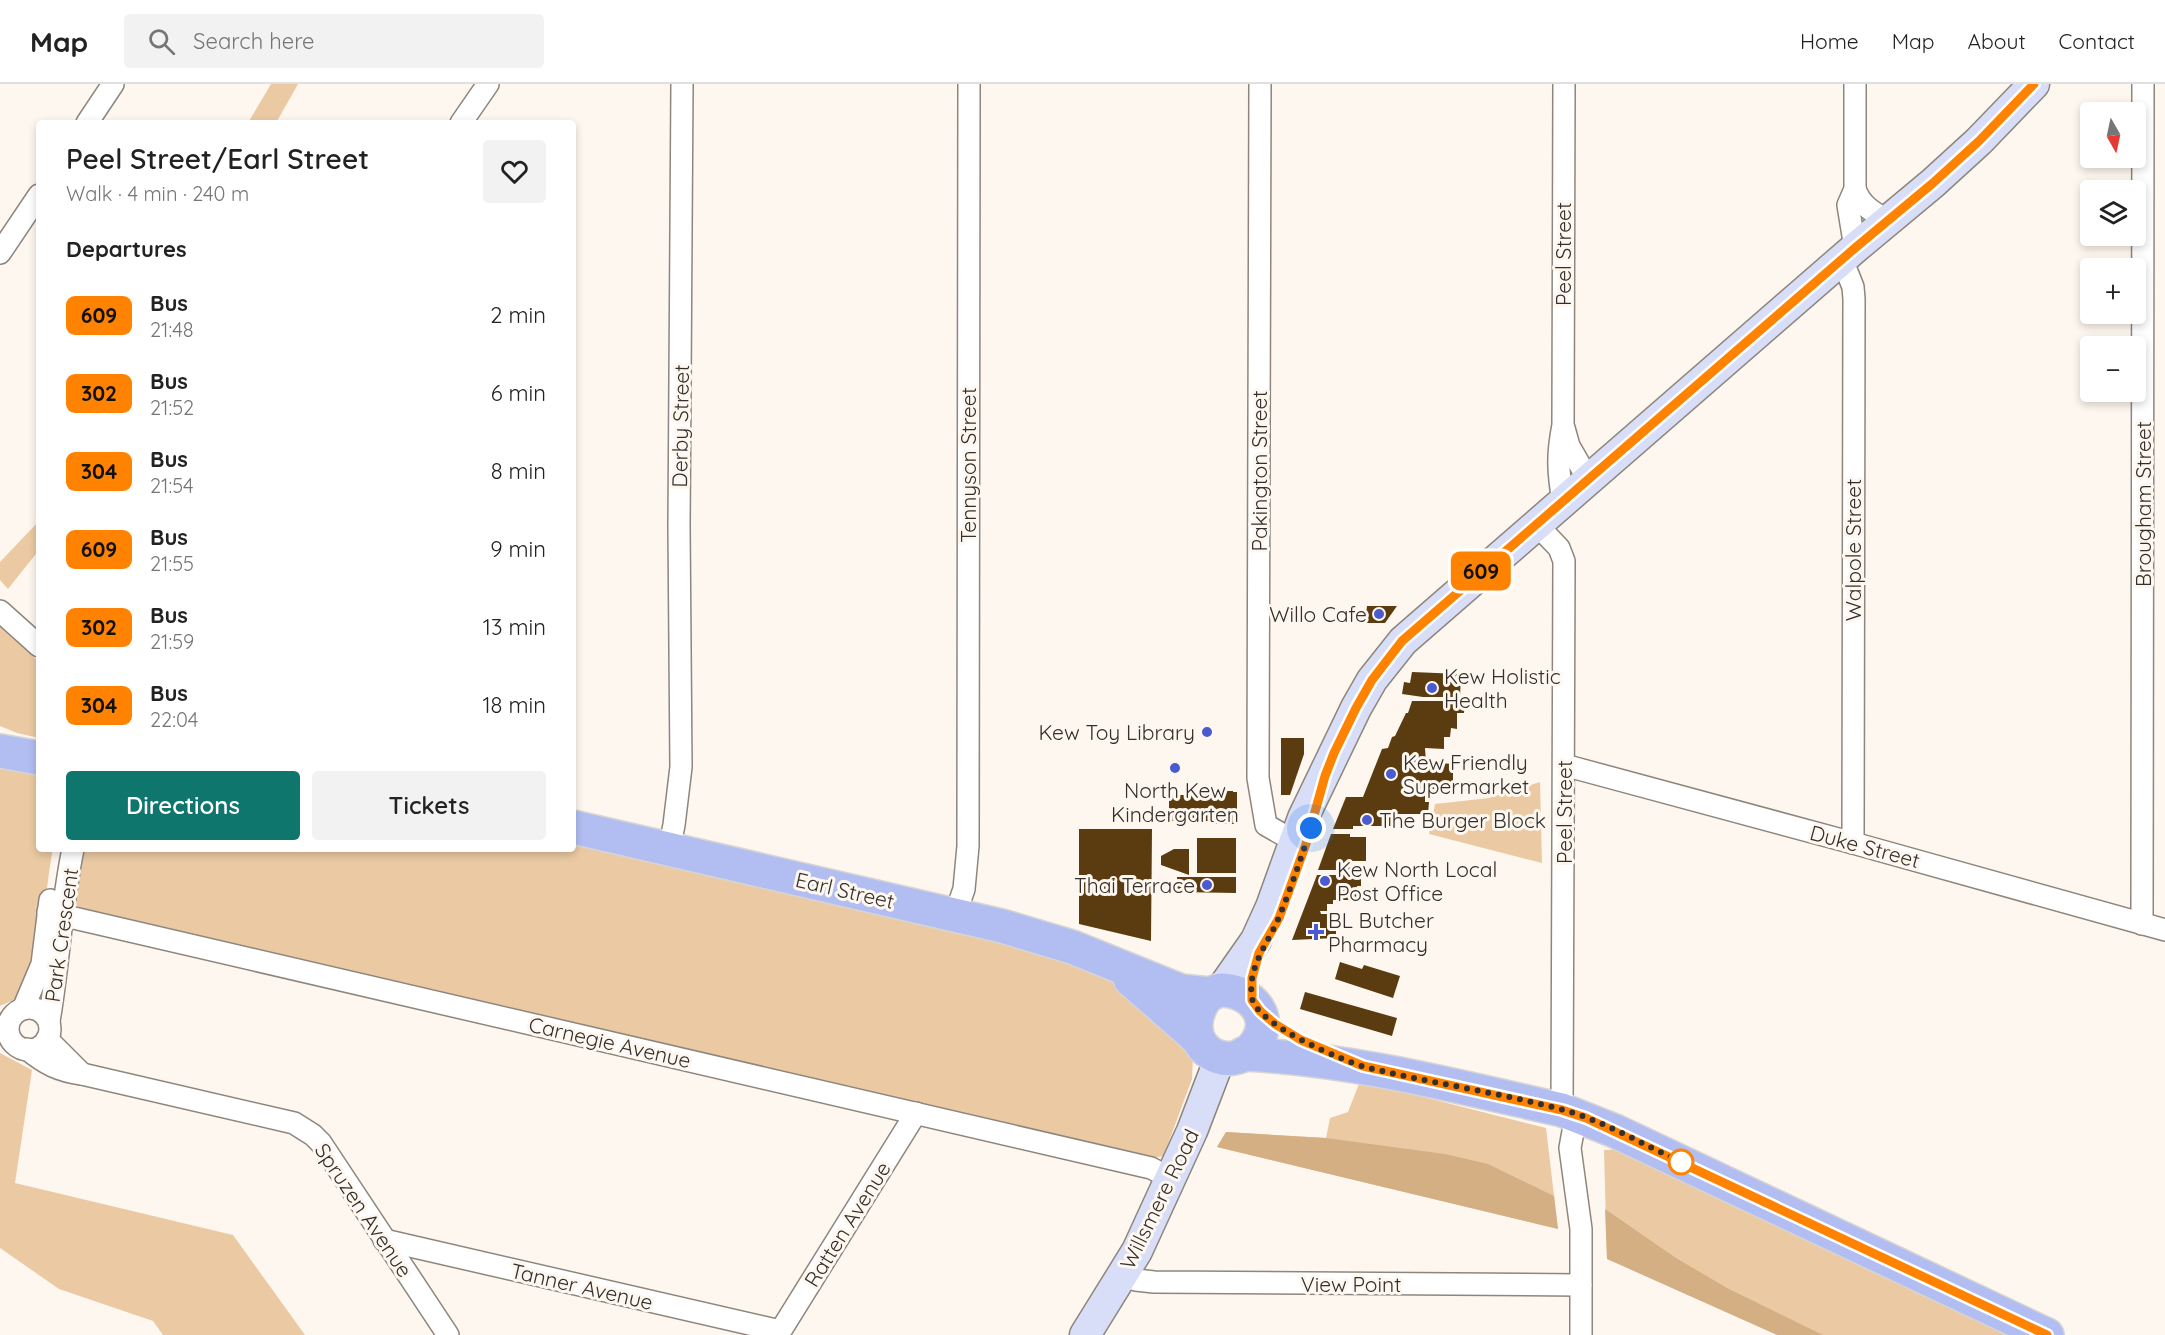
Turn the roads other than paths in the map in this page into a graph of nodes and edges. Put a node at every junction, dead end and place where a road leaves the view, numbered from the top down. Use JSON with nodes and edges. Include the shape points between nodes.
{"nodes":[{"id":1,"x":113,"y":84,"type":"edge"},
{"id":2,"x":488,"y":84,"type":"edge"},
{"id":3,"x":682,"y":84,"type":"edge"},
{"id":4,"x":969,"y":84,"type":"edge"},
{"id":5,"x":1260,"y":84,"type":"edge"},
{"id":6,"x":1564,"y":84,"type":"edge"},
{"id":7,"x":1855,"y":84,"type":"edge"},
{"id":8,"x":2034,"y":84,"type":"edge"},
{"id":9,"x":2143,"y":84,"type":"edge"},
{"id":10,"x":89,"y":120,"type":"edge"},
{"id":11,"x":463,"y":120,"type":"edge"},
{"id":12,"x":1855,"y":189,"type":"junction"},
{"id":13,"x":36,"y":199,"type":"edge"},
{"id":14,"x":1888,"y":221,"type":"junction"},
{"id":15,"x":0,"y":253,"type":"edge"},
{"id":16,"x":1848,"y":254,"type":"junction"},
{"id":17,"x":1563,"y":425,"type":"junction"},
{"id":18,"x":1588,"y":479,"type":"junction"},
{"id":19,"x":1563,"y":502,"type":"junction"},
{"id":20,"x":1536,"y":524,"type":"junction"},
{"id":21,"x":0,"y":611,"type":"edge"},
{"id":22,"x":36,"y":643,"type":"edge"},
{"id":23,"x":0,"y":751,"type":"edge"},
{"id":24,"x":36,"y":757,"type":"edge"},
{"id":25,"x":1564,"y":765,"type":"junction"},
{"id":26,"x":1325,"y":776,"type":"junction"},
{"id":27,"x":576,"y":828,"type":"edge"},
{"id":28,"x":1294,"y":841,"type":"junction"},
{"id":29,"x":1853,"y":843,"type":"junction"},
{"id":30,"x":676,"y":851,"type":"junction"},
{"id":31,"x":59,"y":852,"type":"edge"},
{"id":32,"x":72,"y":852,"type":"edge"},
{"id":33,"x":55,"y":914,"type":"junction"},
{"id":34,"x":962,"y":917,"type":"junction"},
{"id":35,"x":2142,"y":924,"type":"junction"},
{"id":36,"x":2165,"y":930,"type":"edge"},
{"id":37,"x":1114,"y":964,"type":"junction"},
{"id":38,"x":1235,"y":999,"type":"junction"},
{"id":39,"x":13,"y":1011,"type":"edge"},
{"id":40,"x":48,"y":1030,"type":"junction"},
{"id":41,"x":13,"y":1041,"type":"edge"},
{"id":42,"x":1220,"y":1050,"type":"junction"},
{"id":43,"x":1363,"y":1066,"type":"junction"},
{"id":44,"x":82,"y":1074,"type":"junction"},
{"id":45,"x":1569,"y":1112,"type":"junction"},
{"id":46,"x":916,"y":1113,"type":"junction"},
{"id":47,"x":1170,"y":1178,"type":"junction"},
{"id":48,"x":384,"y":1240,"type":"junction"},
{"id":49,"x":1123,"y":1276,"type":"junction"},
{"id":50,"x":1581,"y":1285,"type":"junction"},
{"id":51,"x":779,"y":1333,"type":"edge"},
{"id":52,"x":2043,"y":1334,"type":"edge"},
{"id":53,"x":448,"y":1335,"type":"edge"},
{"id":54,"x":1085,"y":1335,"type":"edge"},
{"id":55,"x":1581,"y":1335,"type":"edge"}],
"edges":[{"from":1,"to":10,"type":"street"},
{"from":2,"to":11,"type":"street"},
{"from":3,"to":30,"type":"street","name":"Derby Street","via":[[679,527],[681,767],[688,824]]},
{"from":4,"to":34,"type":"street","name":"Tennyson Street","via":[[968,846],[976,895]]},
{"from":5,"to":28,"type":"street","name":"Pakington Street","via":[[1258,778],[1266,825]]},
{"from":6,"to":17,"type":"street","name":"Peel Street"},
{"from":7,"to":12,"type":"street","name":"Walpole Street"},
{"from":8,"to":14,"type":"main road","via":[[1979,141]]},
{"from":9,"to":35,"type":"street","name":"Brougham Street"},
{"from":12,"to":14,"type":"street","via":[[1866,208]]},
{"from":12,"to":16,"type":"street","name":"Walpole Street","via":[[1848,205]]},
{"from":13,"to":15,"type":"street"},
{"from":14,"to":16,"type":"main road"},
{"from":16,"to":18,"type":"main road"},
{"from":16,"to":29,"type":"street","name":"Walpole Street","via":[[1854,299]]},
{"from":17,"to":18,"type":"street","name":"Peel Street","via":[[1569,446]]},
{"from":17,"to":19,"type":"street","name":"Peel Street","via":[[1558,474]]},
{"from":18,"to":19,"type":"main road"},
{"from":19,"to":20,"type":"main road"},
{"from":20,"to":25,"type":"street","name":"Peel Street","via":[[1559,548],[1564,561]]},
{"from":20,"to":26,"type":"main road","via":[[1402,641],[1356,708]]},
{"from":21,"to":22,"type":"street"},
{"from":23,"to":24,"type":"main road"},
{"from":25,"to":29,"type":"street","name":"Duke Street"},
{"from":25,"to":45,"type":"street","name":"Peel Street"},
{"from":26,"to":28,"type":"main road"},
{"from":26,"to":38,"type":"main road","via":[[1279,918],[1259,953],[1252,978]]},
{"from":27,"to":30,"type":"main road","name":"Earl Street"},
{"from":28,"to":38,"type":"main road"},
{"from":29,"to":35,"type":"street","name":"Duke Street"},
{"from":30,"to":34,"type":"main road","name":"Earl Street"},
{"from":31,"to":33,"type":"street","name":"Park Crescent"},
{"from":32,"to":33,"type":"street","name":"Park Crescent"},
{"from":33,"to":39,"type":"street","name":"Park Crescent","via":[[42,964]]},
{"from":33,"to":40,"type":"street","name":"Park Crescent","via":[[54,993]]},
{"from":33,"to":46,"type":"street","name":"Carnegie Avenue"},
{"from":34,"to":37,"type":"main road","name":"Earl Street","via":[[1072,947]]},
{"from":35,"to":36,"type":"street","name":"Duke Street"},
{"from":37,"to":38,"type":"main road","name":"Earl Street","via":[[1181,991]]},
{"from":37,"to":42,"type":"main road","name":"Earl Street"},
{"from":38,"to":42,"type":"main road","via":[[1203,1002],[1197,1016],[1195,1027]]},
{"from":38,"to":42,"type":"main road","via":[[1262,1023],[1260,1036],[1253,1047]]},
{"from":38,"to":43,"type":"main road","via":[[1301,1040]]},
{"from":39,"to":40,"type":"street","via":[[35,1009],[46,1016]]},
{"from":39,"to":41,"type":"street","via":[[9,1028]]},
{"from":40,"to":41,"type":"street","via":[[39,1047]]},
{"from":40,"to":44,"type":"street"},
{"from":41,"to":44,"type":"street","name":"Spruzen Avenue","via":[[54,1068]]},
{"from":42,"to":43,"type":"main road"},
{"from":42,"to":47,"type":"main road","name":"Willsmere Road","via":[[1192,1131]]},
{"from":43,"to":45,"type":"main road"},
{"from":44,"to":48,"type":"street","name":"Spruzen Avenue","via":[[304,1128],[321,1143]]},
{"from":45,"to":50,"type":"street","name":"Peel Street","via":[[1569,1148],[1581,1228]]},
{"from":45,"to":52,"type":"main road"},
{"from":46,"to":47,"type":"street","name":"Carnegie Avenue","via":[[1151,1168]]},
{"from":46,"to":51,"type":"street","name":"Ratten Avenue"},
{"from":47,"to":49,"type":"main road","name":"Willsmere Road"},
{"from":48,"to":51,"type":"street","name":"Tanner Avenue"},
{"from":48,"to":53,"type":"street","name":"Spruzen Avenue"},
{"from":49,"to":50,"type":"street","name":"View Point","via":[[1154,1282]]},
{"from":49,"to":54,"type":"main road","name":"Willsmere Road"},
{"from":50,"to":55,"type":"street","name":"Peel Street"}]}
